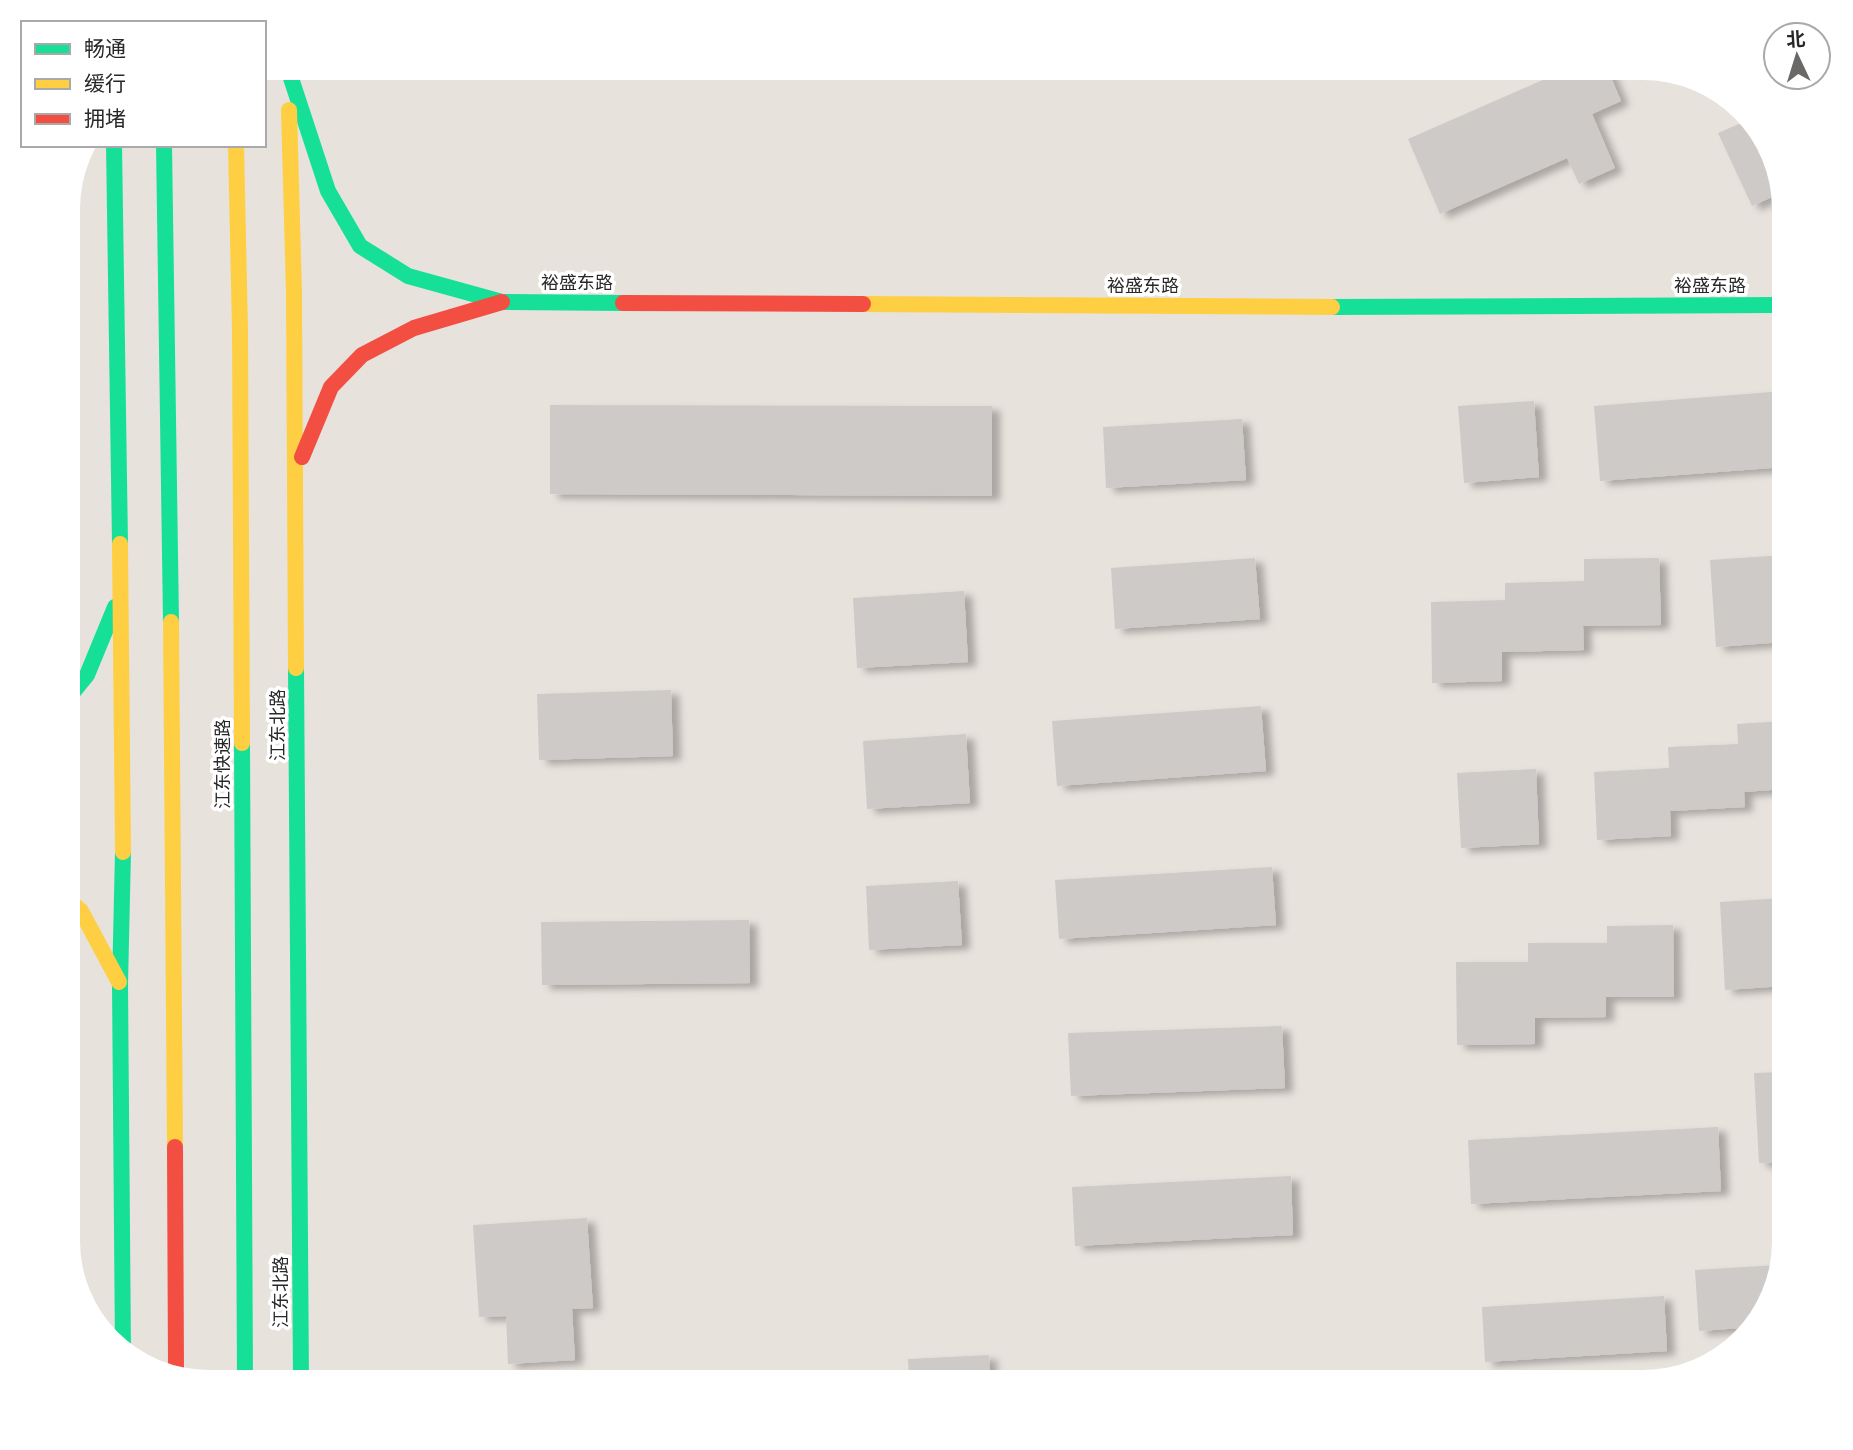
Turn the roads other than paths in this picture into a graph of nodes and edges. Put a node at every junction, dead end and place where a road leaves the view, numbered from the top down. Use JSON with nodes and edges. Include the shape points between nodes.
{"nodes":[{"id":1,"x":288,"y":81,"type":"edge"},
{"id":2,"x":292,"y":81,"type":"edge"},
{"id":3,"x":114,"y":147,"type":"edge"},
{"id":4,"x":164,"y":147,"type":"edge"},
{"id":5,"x":236,"y":147,"type":"edge"},
{"id":6,"x":502,"y":302,"type":"junction"},
{"id":7,"x":1772,"y":305,"type":"edge"},
{"id":8,"x":295,"y":472,"type":"junction"},
{"id":9,"x":121,"y":592,"type":"junction"},
{"id":10,"x":81,"y":683,"type":"edge"},
{"id":11,"x":81,"y":911,"type":"edge"},
{"id":12,"x":120,"y":984,"type":"junction"},
{"id":13,"x":123,"y":1336,"type":"edge"},
{"id":14,"x":175,"y":1365,"type":"edge"},
{"id":15,"x":246,"y":1370,"type":"edge"},
{"id":16,"x":301,"y":1370,"type":"edge"}],
"edges":[{"from":1,"to":8,"type":"main road","name":"江东北路"},
{"from":2,"to":6,"type":"main road","name":"裕盛东路","via":[[328,191],[360,246],[408,276]]},
{"from":3,"to":9,"type":"main road"},
{"from":4,"to":14,"type":"main road","via":[[173,729]]},
{"from":5,"to":15,"type":"main road","name":"江东快速路"},
{"from":6,"to":7,"type":"main road","name":"裕盛东路"},
{"from":6,"to":8,"type":"main road","name":"裕盛东路","via":[[415,328],[362,355],[331,387]]},
{"from":8,"to":16,"type":"main road","name":"江东北路"},
{"from":9,"to":10,"type":"main road"},
{"from":9,"to":12,"type":"main road"},
{"from":11,"to":12,"type":"main road"},
{"from":12,"to":13,"type":"main road"}]}
